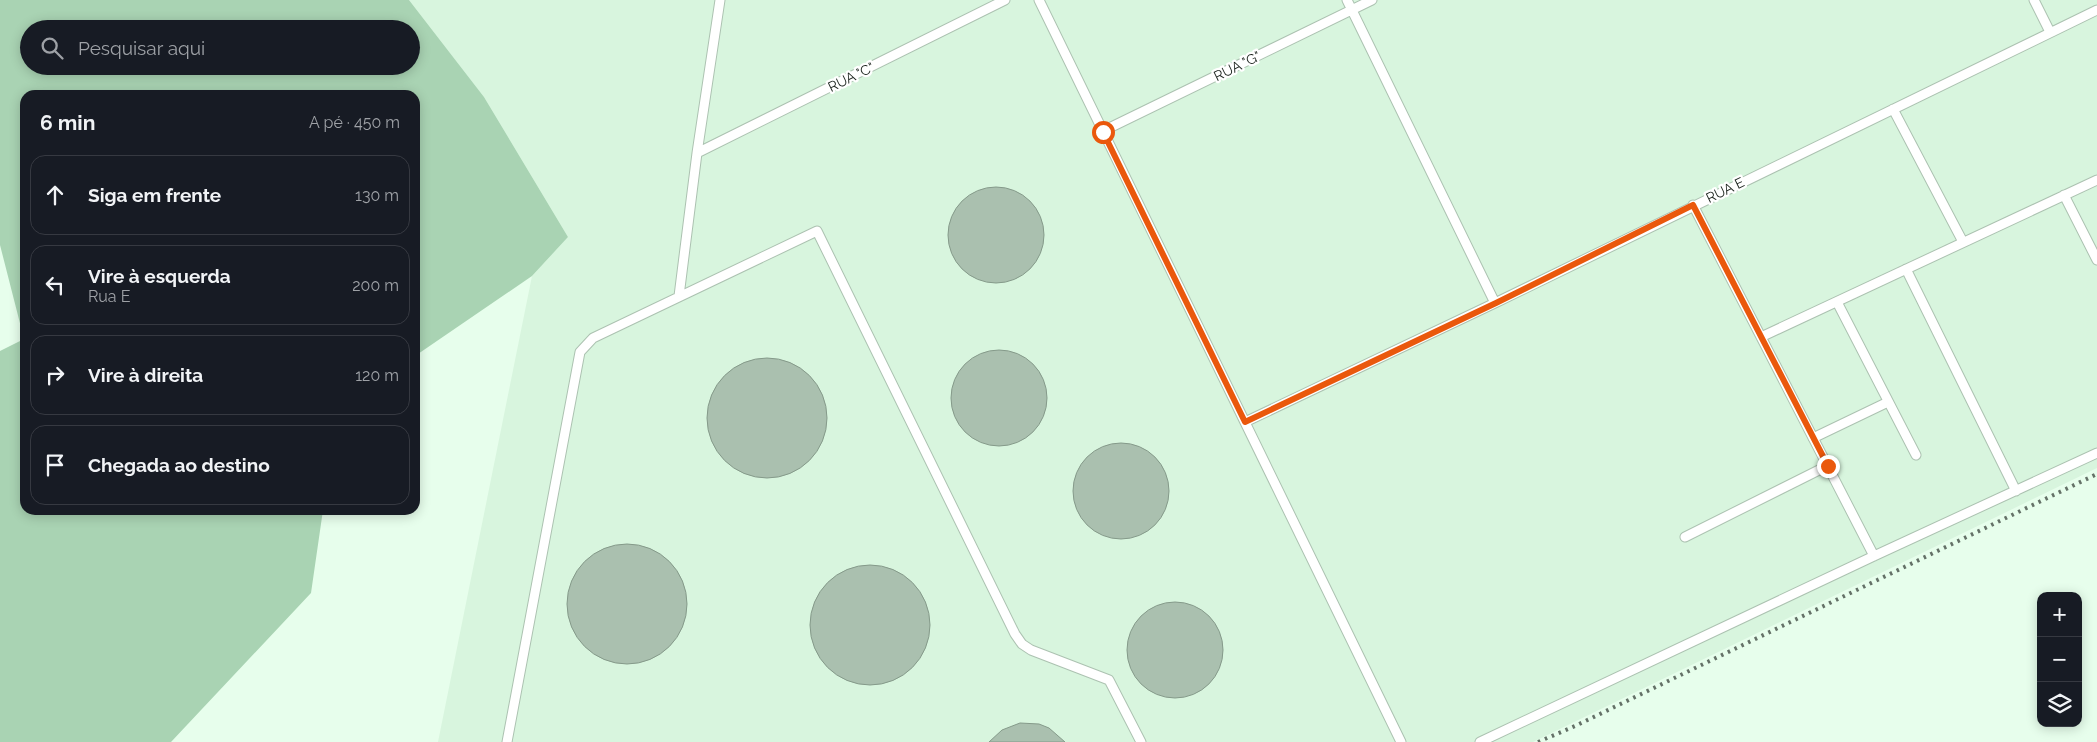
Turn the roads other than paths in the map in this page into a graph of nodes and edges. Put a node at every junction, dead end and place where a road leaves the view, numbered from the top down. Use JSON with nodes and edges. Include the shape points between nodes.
{"nodes":[{"id":1,"x":720,"y":0,"type":"edge"},
{"id":2,"x":1006,"y":0,"type":"edge"},
{"id":3,"x":1039,"y":0,"type":"edge"},
{"id":4,"x":1347,"y":0,"type":"edge"},
{"id":5,"x":1372,"y":0,"type":"edge"},
{"id":6,"x":2034,"y":0,"type":"edge"},
{"id":7,"x":1352,"y":10,"type":"junction"},
{"id":8,"x":2096,"y":10,"type":"edge"},
{"id":9,"x":2050,"y":32,"type":"junction"},
{"id":10,"x":1893,"y":108,"type":"junction"},
{"id":11,"x":1103,"y":132,"type":"junction"},
{"id":12,"x":697,"y":153,"type":"junction"},
{"id":13,"x":2097,"y":180,"type":"edge"},
{"id":14,"x":2064,"y":196,"type":"junction"},
{"id":15,"x":1693,"y":205,"type":"junction"},
{"id":16,"x":1963,"y":242,"type":"junction"},
{"id":17,"x":2097,"y":260,"type":"edge"},
{"id":18,"x":1906,"y":269,"type":"junction"},
{"id":19,"x":679,"y":296,"type":"junction"},
{"id":20,"x":1837,"y":302,"type":"junction"},
{"id":21,"x":1496,"y":303,"type":"junction"},
{"id":22,"x":1761,"y":337,"type":"junction"},
{"id":23,"x":1888,"y":402,"type":"junction"},
{"id":24,"x":1245,"y":422,"type":"junction"},
{"id":25,"x":1812,"y":438,"type":"junction"},
{"id":26,"x":2097,"y":454,"type":"edge"},
{"id":27,"x":1916,"y":455,"type":"dead end"},
{"id":28,"x":1828,"y":466,"type":"junction"},
{"id":29,"x":2016,"y":491,"type":"junction"},
{"id":30,"x":1685,"y":537,"type":"dead end"},
{"id":31,"x":1874,"y":556,"type":"junction"},
{"id":32,"x":507,"y":742,"type":"edge"},
{"id":33,"x":1141,"y":742,"type":"edge"},
{"id":34,"x":1401,"y":742,"type":"edge"},
{"id":35,"x":1480,"y":742,"type":"edge"}],
"edges":[{"from":1,"to":12,"type":"lane"},
{"from":2,"to":12,"type":"lane","name":"RUA \"C\""},
{"from":3,"to":11,"type":"lane"},
{"from":4,"to":7,"type":"lane"},
{"from":5,"to":7,"type":"lane","name":"RUA \"G\""},
{"from":6,"to":9,"type":"lane"},
{"from":7,"to":11,"type":"lane","name":"RUA \"G\""},
{"from":7,"to":21,"type":"lane"},
{"from":8,"to":9,"type":"lane","name":"RUA E"},
{"from":9,"to":10,"type":"lane","name":"RUA E"},
{"from":10,"to":15,"type":"lane","name":"RUA E"},
{"from":10,"to":16,"type":"lane"},
{"from":11,"to":24,"type":"lane"},
{"from":12,"to":19,"type":"lane"},
{"from":13,"to":14,"type":"lane"},
{"from":14,"to":16,"type":"lane"},
{"from":14,"to":17,"type":"lane"},
{"from":15,"to":21,"type":"lane","name":"RUA E"},
{"from":15,"to":22,"type":"lane"},
{"from":16,"to":18,"type":"lane"},
{"from":18,"to":20,"type":"lane"},
{"from":18,"to":29,"type":"lane"},
{"from":19,"to":32,"type":"lane","via":[[593,338],[580,352]]},
{"from":19,"to":33,"type":"lane","via":[[817,231],[1015,634],[1031,650],[1109,680]]},
{"from":20,"to":22,"type":"lane"},
{"from":20,"to":23,"type":"lane"},
{"from":21,"to":24,"type":"lane","name":"RUA E"},
{"from":22,"to":25,"type":"lane"},
{"from":23,"to":25,"type":"lane"},
{"from":23,"to":27,"type":"lane"},
{"from":24,"to":34,"type":"lane"},
{"from":25,"to":28,"type":"lane"},
{"from":26,"to":29,"type":"lane"},
{"from":28,"to":30,"type":"lane"},
{"from":28,"to":31,"type":"lane"},
{"from":29,"to":31,"type":"lane"},
{"from":31,"to":35,"type":"lane"}]}
